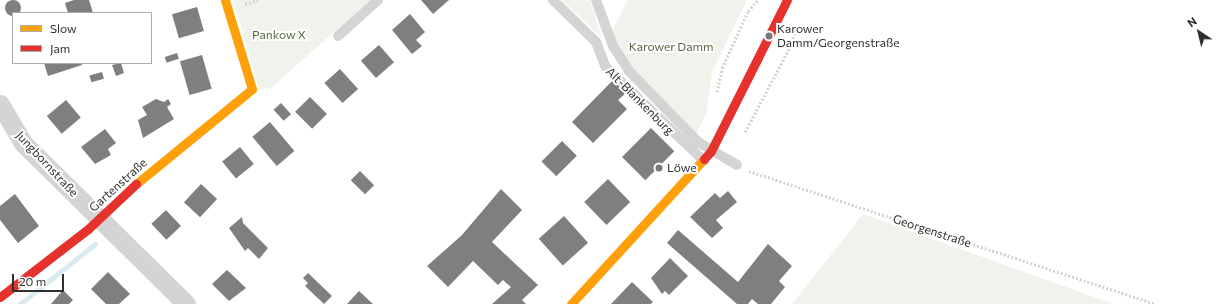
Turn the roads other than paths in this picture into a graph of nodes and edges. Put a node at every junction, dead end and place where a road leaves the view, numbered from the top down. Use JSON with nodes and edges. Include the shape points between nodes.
{"nodes":[{"id":1,"x":225,"y":0,"type":"edge"},
{"id":2,"x":378,"y":0,"type":"edge"},
{"id":3,"x":553,"y":0,"type":"edge"},
{"id":4,"x":596,"y":0,"type":"edge"},
{"id":5,"x":787,"y":0,"type":"edge"},
{"id":6,"x":338,"y":36,"type":"dead end"},
{"id":7,"x":0,"y":104,"type":"edge"},
{"id":8,"x":711,"y":151,"type":"junction"},
{"id":9,"x":704,"y":161,"type":"junction"},
{"id":10,"x":737,"y":165,"type":"road end"},
{"id":11,"x":99,"y":218,"type":"junction"},
{"id":12,"x":0,"y":297,"type":"edge"},
{"id":13,"x":186,"y":304,"type":"edge"},
{"id":14,"x":572,"y":304,"type":"edge"}],
"edges":[{"from":1,"to":11,"type":"street","name":"Gartenstraße","via":[[252,89]]},
{"from":2,"to":6,"type":"lane"},
{"from":3,"to":9,"type":"lane","name":"Alt-Blankenburg","via":[[596,42],[605,66]]},
{"from":4,"to":8,"type":"lane","via":[[613,46],[629,71]]},
{"from":5,"to":8,"type":"street"},
{"from":7,"to":11,"type":"street","name":"Jungbornstraße","via":[[24,144]]},
{"from":8,"to":9,"type":"street"},
{"from":8,"to":10,"type":"lane"},
{"from":9,"to":14,"type":"street"},
{"from":11,"to":12,"type":"street","name":"Gartenstraße"},
{"from":11,"to":13,"type":"street","name":"Jungbornstraße"}]}
